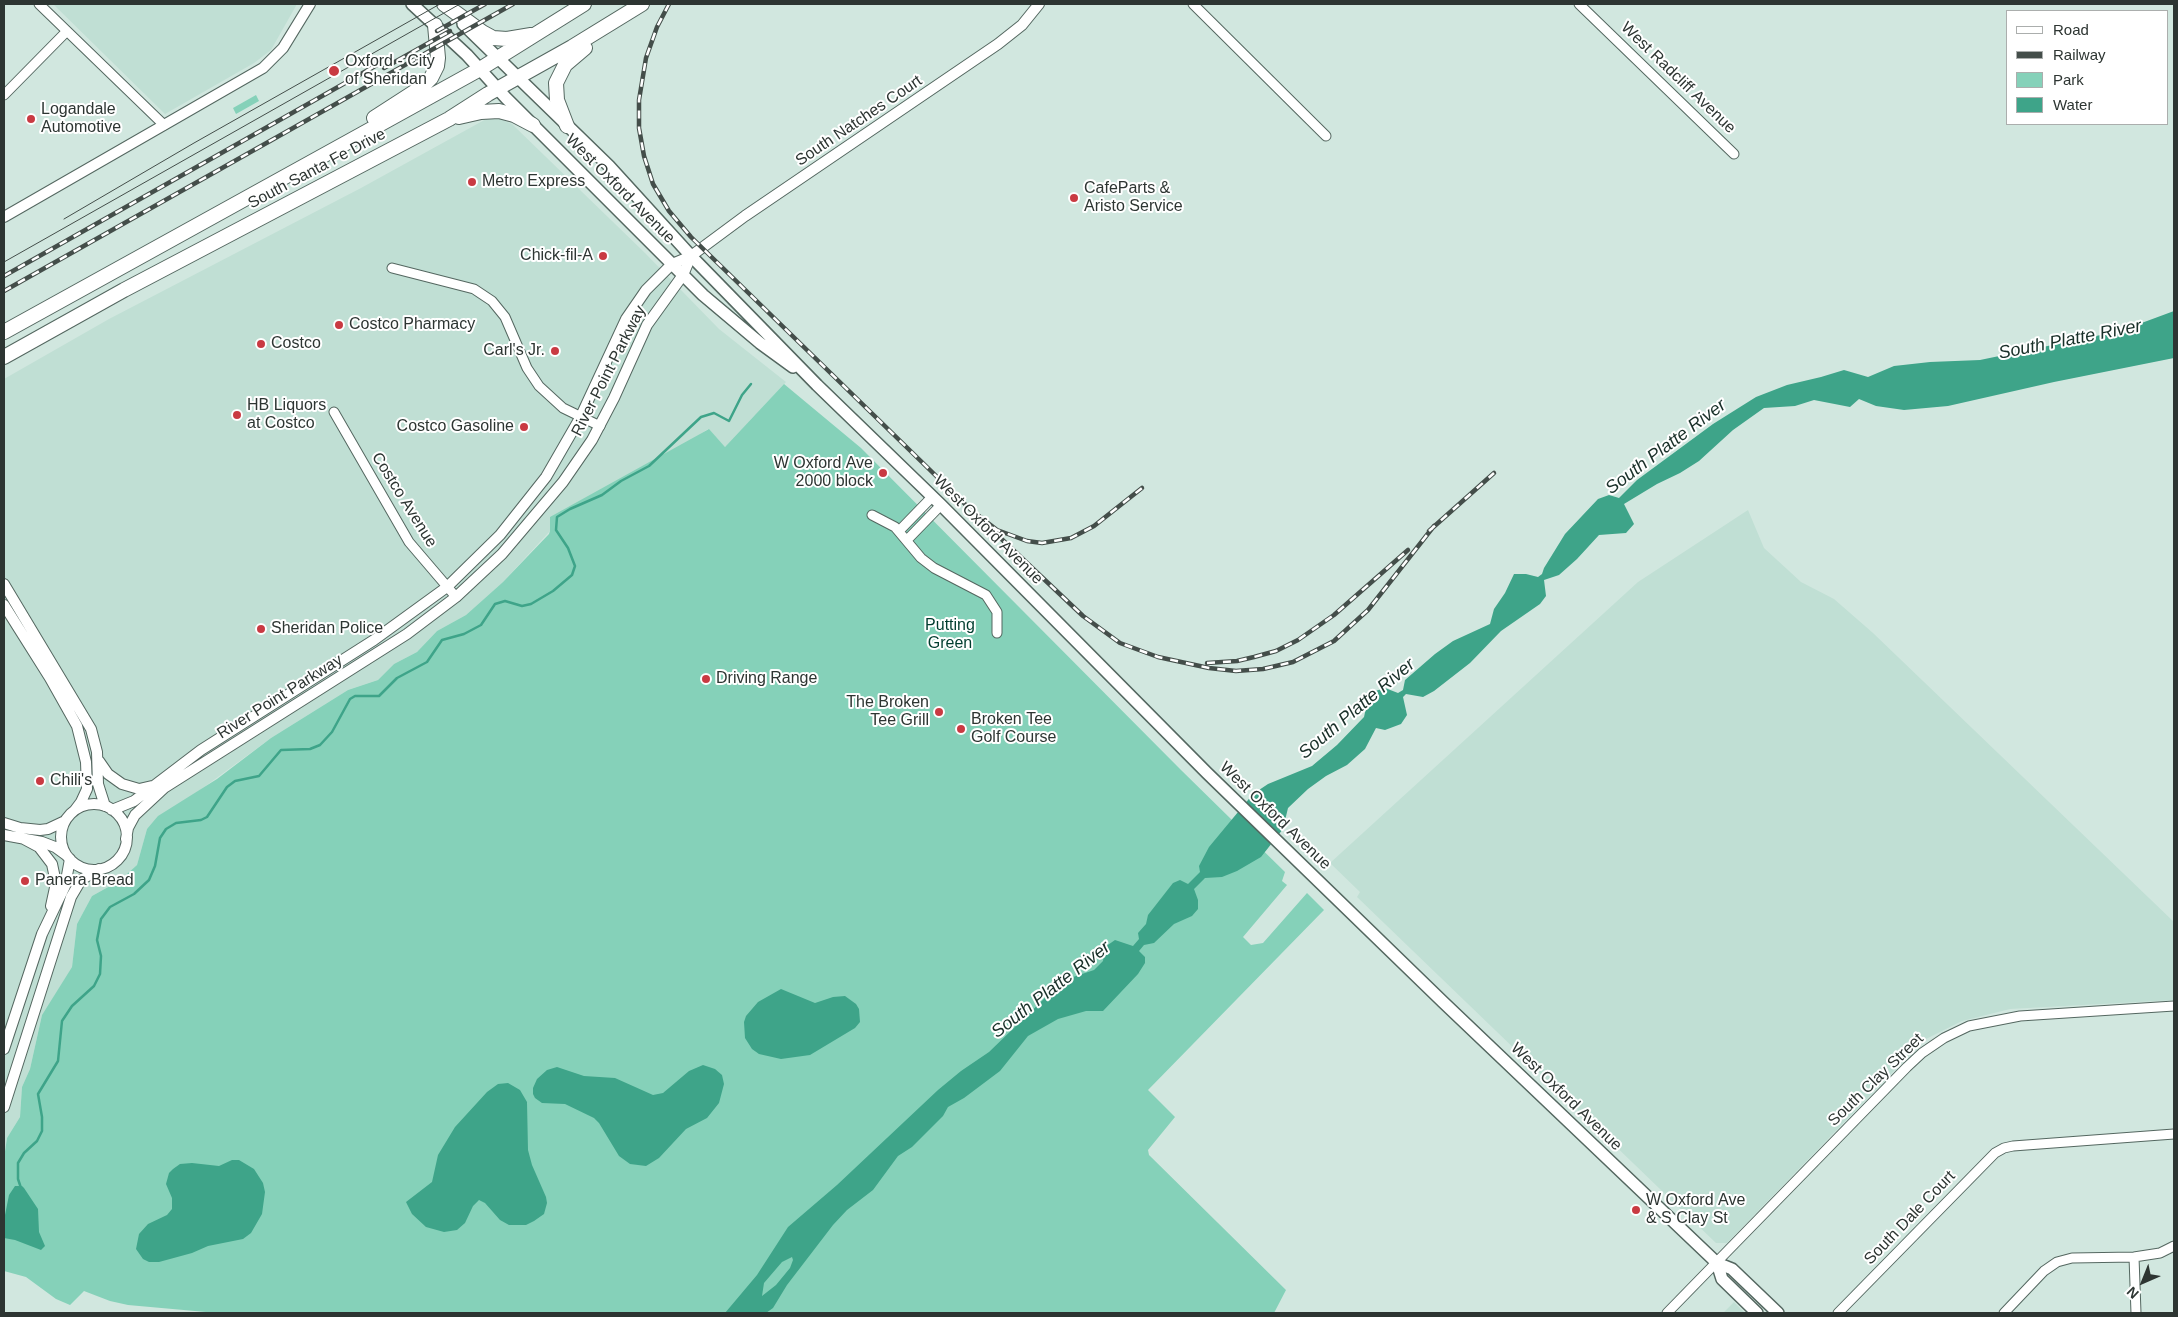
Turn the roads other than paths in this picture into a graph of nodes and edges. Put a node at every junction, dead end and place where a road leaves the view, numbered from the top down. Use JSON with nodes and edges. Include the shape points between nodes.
{"nodes":[{"id":1,"x":39,"y":4,"type":"edge"},
{"id":2,"x":310,"y":4,"type":"edge"},
{"id":3,"x":412,"y":4,"type":"edge"},
{"id":4,"x":443,"y":4,"type":"edge"},
{"id":5,"x":584,"y":4,"type":"edge"},
{"id":6,"x":643,"y":4,"type":"edge"},
{"id":7,"x":1039,"y":4,"type":"edge"},
{"id":8,"x":1193,"y":4,"type":"edge"},
{"id":9,"x":1579,"y":4,"type":"edge"},
{"id":10,"x":435,"y":25,"type":"junction"},
{"id":11,"x":67,"y":31,"type":"junction"},
{"id":12,"x":536,"y":34,"type":"junction"},
{"id":13,"x":498,"y":58,"type":"junction"},
{"id":14,"x":480,"y":69,"type":"junction"},
{"id":15,"x":518,"y":77,"type":"junction"},
{"id":16,"x":498,"y":89,"type":"junction"},
{"id":17,"x":4,"y":95,"type":"edge"},
{"id":18,"x":449,"y":119,"type":"junction"},
{"id":19,"x":164,"y":125,"type":"junction"},
{"id":20,"x":533,"y":125,"type":"junction"},
{"id":21,"x":567,"y":126,"type":"junction"},
{"id":22,"x":1326,"y":136,"type":"dead end"},
{"id":23,"x":1734,"y":154,"type":"dead end"},
{"id":24,"x":274,"y":182,"type":"junction"},
{"id":25,"x":4,"y":217,"type":"edge"},
{"id":26,"x":691,"y":256,"type":"junction"},
{"id":27,"x":672,"y":264,"type":"junction"},
{"id":28,"x":392,"y":268,"type":"dead end"},
{"id":29,"x":683,"y":275,"type":"junction"},
{"id":30,"x":4,"y":332,"type":"edge"},
{"id":31,"x":4,"y":357,"type":"edge"},
{"id":32,"x":817,"y":385,"type":"junction"},
{"id":33,"x":334,"y":412,"type":"dead end"},
{"id":34,"x":580,"y":418,"type":"junction"},
{"id":35,"x":600,"y":426,"type":"junction"},
{"id":36,"x":937,"y":501,"type":"junction"},
{"id":37,"x":872,"y":515,"type":"dead end"},
{"id":38,"x":899,"y":531,"type":"junction"},
{"id":39,"x":907,"y":540,"type":"junction"},
{"id":40,"x":4,"y":584,"type":"edge"},
{"id":41,"x":447,"y":587,"type":"junction"},
{"id":42,"x":456,"y":597,"type":"junction"},
{"id":43,"x":4,"y":605,"type":"edge"},
{"id":44,"x":997,"y":633,"type":"dead end"},
{"id":45,"x":97,"y":758,"type":"junction"},
{"id":46,"x":156,"y":784,"type":"junction"},
{"id":47,"x":109,"y":808,"type":"junction"},
{"id":48,"x":75,"y":810,"type":"junction"},
{"id":49,"x":65,"y":821,"type":"junction"},
{"id":50,"x":4,"y":823,"type":"edge"},
{"id":51,"x":4,"y":835,"type":"edge"},
{"id":52,"x":126,"y":838,"type":"junction"},
{"id":53,"x":24,"y":840,"type":"junction"},
{"id":54,"x":68,"y":857,"type":"junction"},
{"id":55,"x":99,"y":869,"type":"junction"},
{"id":56,"x":46,"y":924,"type":"junction"},
{"id":57,"x":2174,"y":1006,"type":"edge"},
{"id":58,"x":4,"y":1049,"type":"edge"},
{"id":59,"x":4,"y":1107,"type":"edge"},
{"id":60,"x":2174,"y":1134,"type":"edge"},
{"id":61,"x":2174,"y":1246,"type":"edge"},
{"id":62,"x":2134,"y":1257,"type":"junction"},
{"id":63,"x":1717,"y":1263,"type":"junction"},
{"id":64,"x":1667,"y":1313,"type":"edge"},
{"id":65,"x":1757,"y":1313,"type":"edge"},
{"id":66,"x":1778,"y":1313,"type":"edge"},
{"id":67,"x":1838,"y":1313,"type":"edge"},
{"id":68,"x":2004,"y":1313,"type":"edge"},
{"id":69,"x":2136,"y":1313,"type":"edge"}],
"edges":[{"from":1,"to":11,"type":"street"},
{"from":2,"to":19,"type":"street","via":[[290,39],[266,65]]},
{"from":3,"to":10,"type":"main road","name":"West Oxford Avenue"},
{"from":4,"to":12,"type":"highway","via":[[493,38]]},
{"from":4,"to":13,"type":"main road","name":"West Oxford Avenue"},
{"from":5,"to":12,"type":"highway","name":"South Santa Fe Drive"},
{"from":6,"to":15,"type":"highway","name":"South Santa Fe Drive"},
{"from":6,"to":21,"type":"highway","via":[[582,50],[561,72],[556,94]]},
{"from":7,"to":26,"type":"street","name":"South Natches Court","via":[[1022,25],[998,44]]},
{"from":8,"to":22,"type":"street"},
{"from":9,"to":23,"type":"street","name":"West Radcliff Avenue"},
{"from":10,"to":14,"type":"main road","name":"West Oxford Avenue"},
{"from":10,"to":24,"type":"highway","via":[[437,66],[426,84]]},
{"from":11,"to":17,"type":"street"},
{"from":11,"to":19,"type":"street"},
{"from":12,"to":13,"type":"highway","name":"South Santa Fe Drive"},
{"from":13,"to":14,"type":"highway","name":"South Santa Fe Drive"},
{"from":13,"to":15,"type":"main road","name":"West Oxford Avenue"},
{"from":14,"to":16,"type":"main road","name":"West Oxford Avenue"},
{"from":14,"to":24,"type":"highway","name":"South Santa Fe Drive"},
{"from":15,"to":16,"type":"highway","name":"South Santa Fe Drive"},
{"from":15,"to":21,"type":"main road","name":"West Oxford Avenue"},
{"from":16,"to":18,"type":"highway","name":"South Santa Fe Drive"},
{"from":16,"to":20,"type":"main road","name":"West Oxford Avenue"},
{"from":18,"to":20,"type":"highway","via":[[499,111],[514,114]]},
{"from":18,"to":31,"type":"highway","name":"South Santa Fe Drive"},
{"from":19,"to":25,"type":"street"},
{"from":20,"to":27,"type":"main road","name":"West Oxford Avenue"},
{"from":21,"to":26,"type":"main road","name":"West Oxford Avenue"},
{"from":24,"to":30,"type":"highway","name":"South Santa Fe Drive"},
{"from":26,"to":27,"type":"street","name":"River Point Parkway"},
{"from":26,"to":29,"type":"street","name":"River Point Parkway"},
{"from":26,"to":32,"type":"main road","name":"West Oxford Avenue"},
{"from":27,"to":29,"type":"main road","name":"West Oxford Avenue"},
{"from":27,"to":34,"type":"street","name":"River Point Parkway","via":[[646,290],[626,319]]},
{"from":28,"to":34,"type":"street","via":[[474,289],[492,301],[505,317],[527,368],[539,386],[557,404]]},
{"from":29,"to":32,"type":"main road","name":"West Oxford Avenue","via":[[730,319]]},
{"from":29,"to":35,"type":"street","name":"River Point Parkway","via":[[647,325]]},
{"from":32,"to":36,"type":"main road","name":"West Oxford Avenue"},
{"from":33,"to":41,"type":"street","name":"Costco Avenue","via":[[409,542]]},
{"from":34,"to":35,"type":"street"},
{"from":34,"to":41,"type":"street","name":"River Point Parkway","via":[[556,461],[522,510],[488,549]]},
{"from":35,"to":42,"type":"street","name":"River Point Parkway","via":[[541,509],[502,554]]},
{"from":36,"to":38,"type":"street"},
{"from":36,"to":39,"type":"street"},
{"from":36,"to":63,"type":"main road","name":"West Oxford Avenue","via":[[1296,860]]},
{"from":37,"to":38,"type":"street"},
{"from":38,"to":39,"type":"street"},
{"from":39,"to":44,"type":"street","via":[[927,563],[989,598],[997,612]]},
{"from":40,"to":45,"type":"street","via":[[87,721],[94,736]]},
{"from":41,"to":42,"type":"street","name":"Costco Avenue"},
{"from":41,"to":46,"type":"street","name":"River Point Parkway","via":[[374,640],[220,737]]},
{"from":42,"to":52,"type":"street","name":"River Point Parkway","via":[[408,634],[164,788],[135,815]]},
{"from":43,"to":48,"type":"street","via":[[77,726],[88,774],[85,796]]},
{"from":45,"to":46,"type":"street","via":[[104,770],[122,784],[139,789]]},
{"from":45,"to":47,"type":"street","via":[[98,784]]},
{"from":46,"to":47,"type":"street","name":"River Point Parkway","via":[[134,801]]},
{"from":47,"to":48,"type":"street","via":[[89,804]]},
{"from":47,"to":52,"type":"street","via":[[123,822]]},
{"from":48,"to":49,"type":"street"},
{"from":49,"to":50,"type":"street","via":[[40,830]]},
{"from":49,"to":54,"type":"street","via":[[61,840]]},
{"from":51,"to":53,"type":"street"},
{"from":52,"to":55,"type":"street","via":[[119,857]]},
{"from":53,"to":54,"type":"street","via":[[48,844]]},
{"from":53,"to":56,"type":"street","via":[[44,852],[54,869],[55,891]]},
{"from":54,"to":55,"type":"street","via":[[84,868]]},
{"from":54,"to":56,"type":"street","via":[[65,886]]},
{"from":55,"to":59,"type":"street","via":[[81,880],[71,897]]},
{"from":56,"to":58,"type":"street"},
{"from":57,"to":63,"type":"street","name":"South Clay Street","via":[[2020,1016],[1969,1026],[1944,1038],[1907,1067]]},
{"from":60,"to":67,"type":"street","name":"South Dale Court","via":[[2006,1147],[1995,1153]]},
{"from":61,"to":62,"type":"street","via":[[2160,1253]]},
{"from":62,"to":68,"type":"street","via":[[2072,1258],[2057,1262],[2044,1271]]},
{"from":62,"to":69,"type":"street"},
{"from":63,"to":64,"type":"street","name":"South Clay Street"},
{"from":63,"to":65,"type":"main road","name":"West Oxford Avenue","via":[[1722,1279]]},
{"from":63,"to":66,"type":"main road","name":"West Oxford Avenue","via":[[1732,1269]]}]}
